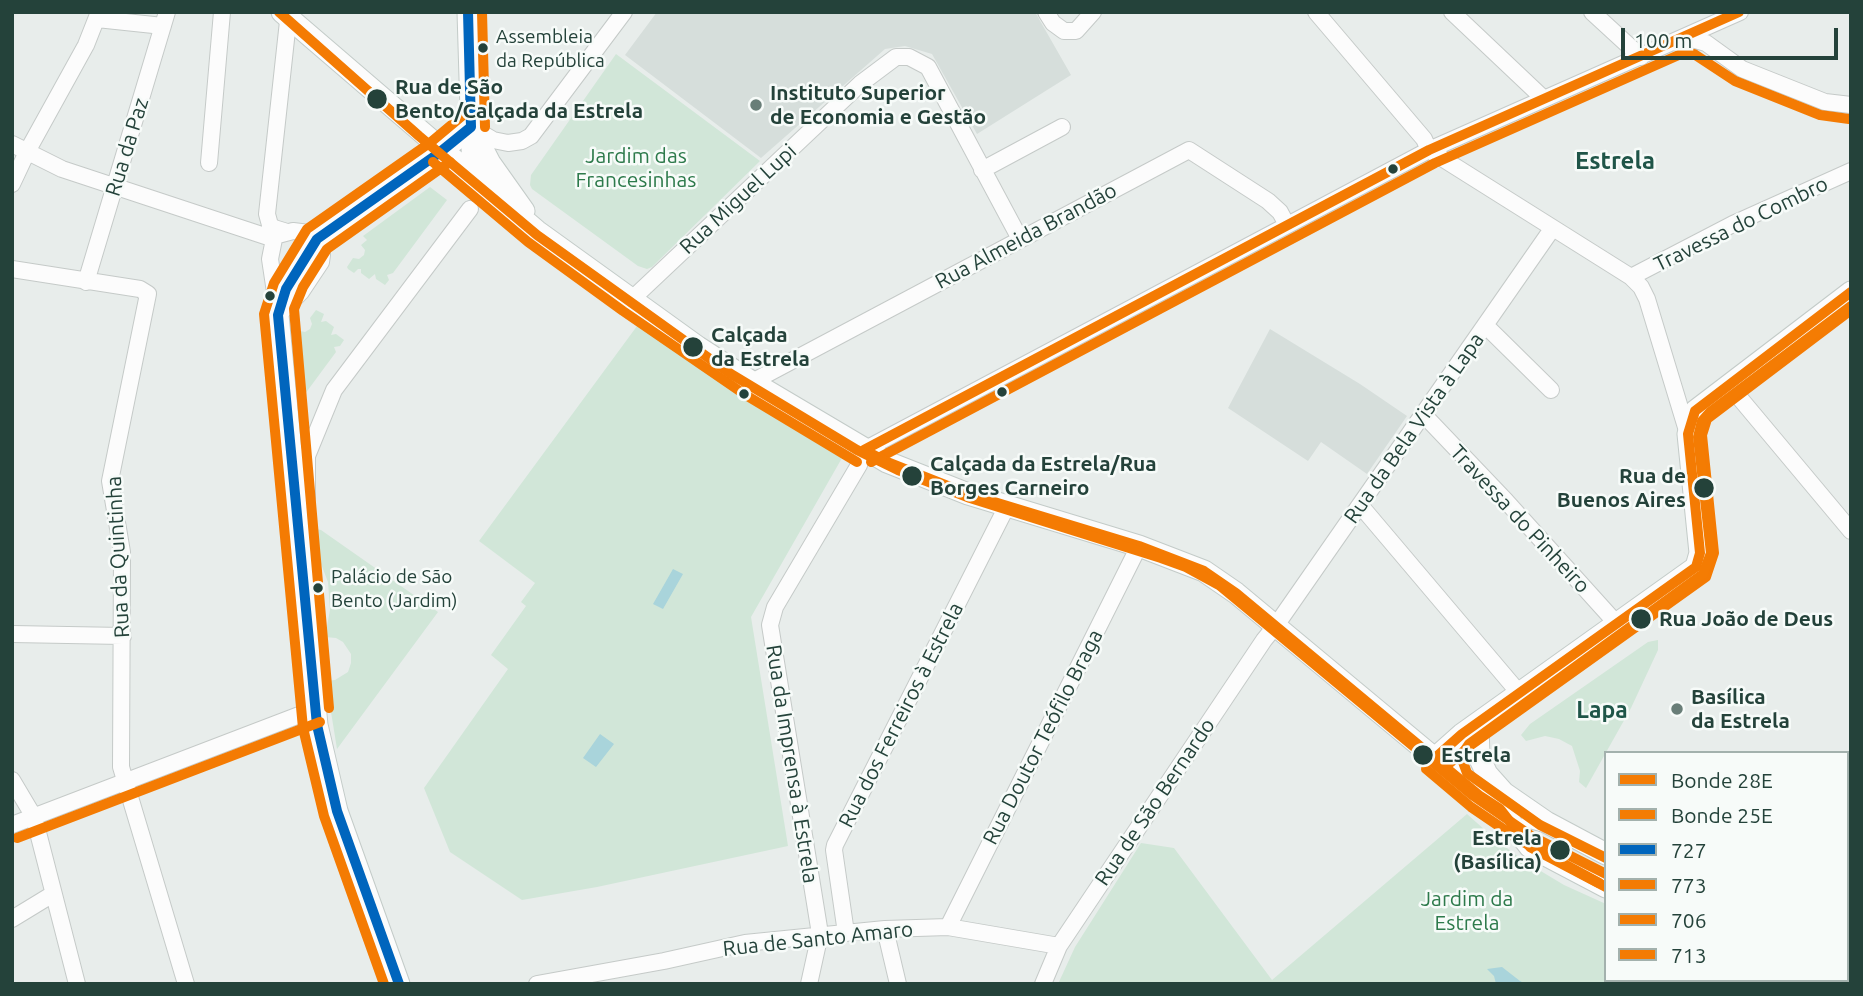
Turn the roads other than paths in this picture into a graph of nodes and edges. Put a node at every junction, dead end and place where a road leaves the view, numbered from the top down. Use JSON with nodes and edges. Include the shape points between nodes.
{"nodes":[{"id":1,"x":222,"y":12,"type":"edge"},
{"id":2,"x":468,"y":12,"type":"edge"},
{"id":3,"x":624,"y":12,"type":"edge"},
{"id":4,"x":1046,"y":12,"type":"edge"},
{"id":5,"x":1093,"y":12,"type":"edge"},
{"id":6,"x":1316,"y":12,"type":"edge"},
{"id":7,"x":1452,"y":12,"type":"edge"},
{"id":8,"x":1592,"y":12,"type":"edge"},
{"id":9,"x":1740,"y":12,"type":"edge"},
{"id":10,"x":286,"y":14,"type":"edge"},
{"id":11,"x":98,"y":16,"type":"edge"},
{"id":12,"x":165,"y":19,"type":"edge"},
{"id":13,"x":1719,"y":21,"type":"junction"},
{"id":14,"x":1676,"y":41,"type":"junction"},
{"id":15,"x":1717,"y":52,"type":"junction"},
{"id":16,"x":1641,"y":57,"type":"junction"},
{"id":17,"x":1544,"y":99,"type":"junction"},
{"id":18,"x":1851,"y":104,"type":"edge"},
{"id":19,"x":471,"y":127,"type":"junction"},
{"id":20,"x":1062,"y":127,"type":"dead end"},
{"id":21,"x":12,"y":144,"type":"edge"},
{"id":22,"x":28,"y":150,"type":"junction"},
{"id":23,"x":1429,"y":150,"type":"junction"},
{"id":24,"x":442,"y":151,"type":"junction"},
{"id":25,"x":209,"y":163,"type":"dead end"},
{"id":26,"x":982,"y":170,"type":"junction"},
{"id":27,"x":1851,"y":171,"type":"edge"},
{"id":28,"x":473,"y":178,"type":"junction"},
{"id":29,"x":12,"y":184,"type":"edge"},
{"id":30,"x":115,"y":188,"type":"junction"},
{"id":31,"x":470,"y":209,"type":"dead end"},
{"id":32,"x":1287,"y":225,"type":"junction"},
{"id":33,"x":1552,"y":229,"type":"junction"},
{"id":34,"x":537,"y":231,"type":"junction"},
{"id":35,"x":280,"y":235,"type":"junction"},
{"id":36,"x":317,"y":239,"type":"junction"},
{"id":37,"x":1020,"y":239,"type":"junction"},
{"id":38,"x":12,"y":269,"type":"edge"},
{"id":39,"x":1631,"y":277,"type":"junction"},
{"id":40,"x":86,"y":282,"type":"junction"},
{"id":41,"x":1851,"y":292,"type":"edge"},
{"id":42,"x":631,"y":300,"type":"junction"},
{"id":43,"x":278,"y":314,"type":"junction"},
{"id":44,"x":1485,"y":325,"type":"junction"},
{"id":45,"x":752,"y":382,"type":"junction"},
{"id":46,"x":1728,"y":384,"type":"junction"},
{"id":47,"x":1551,"y":390,"type":"dead end"},
{"id":48,"x":1423,"y":414,"type":"junction"},
{"id":49,"x":1688,"y":434,"type":"junction"},
{"id":50,"x":864,"y":450,"type":"junction"},
{"id":51,"x":307,"y":499,"type":"dead end"},
{"id":52,"x":1360,"y":505,"type":"junction"},
{"id":53,"x":1007,"y":506,"type":"junction"},
{"id":54,"x":1851,"y":531,"type":"edge"},
{"id":55,"x":1139,"y":547,"type":"junction"},
{"id":56,"x":1616,"y":624,"type":"junction"},
{"id":57,"x":1276,"y":626,"type":"junction"},
{"id":58,"x":12,"y":634,"type":"edge"},
{"id":59,"x":123,"y":636,"type":"junction"},
{"id":60,"x":1520,"y":694,"type":"junction"},
{"id":61,"x":315,"y":709,"type":"junction"},
{"id":62,"x":1478,"y":723,"type":"junction"},
{"id":63,"x":1434,"y":758,"type":"junction"},
{"id":64,"x":12,"y":780,"type":"edge"},
{"id":65,"x":125,"y":782,"type":"junction"},
{"id":66,"x":1500,"y":809,"type":"junction"},
{"id":67,"x":34,"y":817,"type":"junction"},
{"id":68,"x":1546,"y":822,"type":"junction"},
{"id":69,"x":12,"y":825,"type":"edge"},
{"id":70,"x":1604,"y":852,"type":"edge"},
{"id":71,"x":1604,"y":886,"type":"edge"},
{"id":72,"x":53,"y":894,"type":"junction"},
{"id":73,"x":12,"y":919,"type":"edge"},
{"id":74,"x":948,"y":927,"type":"junction"},
{"id":75,"x":885,"y":929,"type":"junction"},
{"id":76,"x":846,"y":933,"type":"junction"},
{"id":77,"x":820,"y":934,"type":"junction"},
{"id":78,"x":1059,"y":946,"type":"junction"},
{"id":79,"x":77,"y":984,"type":"edge"},
{"id":80,"x":186,"y":984,"type":"edge"},
{"id":81,"x":399,"y":984,"type":"edge"},
{"id":82,"x":537,"y":984,"type":"edge"},
{"id":83,"x":809,"y":984,"type":"edge"},
{"id":84,"x":898,"y":984,"type":"edge"},
{"id":85,"x":1043,"y":984,"type":"edge"}],
"edges":[{"from":1,"to":25,"type":"street"},
{"from":2,"to":19,"type":"street"},
{"from":3,"to":19,"type":"street","via":[[531,136],[500,142]]},
{"from":4,"to":5,"type":"street","via":[[1065,31],[1076,31]]},
{"from":6,"to":23,"type":"street"},
{"from":7,"to":17,"type":"street"},
{"from":8,"to":16,"type":"street"},
{"from":9,"to":13,"type":"street"},
{"from":10,"to":24,"type":"street"},
{"from":10,"to":35,"type":"street","via":[[267,214]]},
{"from":11,"to":12,"type":"street"},
{"from":11,"to":22,"type":"street"},
{"from":12,"to":30,"type":"street","name":"Rua da Paz"},
{"from":13,"to":14,"type":"street"},
{"from":13,"to":15,"type":"street","via":[[1713,37]]},
{"from":14,"to":15,"type":"street","via":[[1692,38]]},
{"from":14,"to":16,"type":"street"},
{"from":15,"to":18,"type":"street","via":[[1742,69],[1825,102]]},
{"from":16,"to":17,"type":"street"},
{"from":17,"to":23,"type":"street"},
{"from":19,"to":24,"type":"street"},
{"from":19,"to":28,"type":"street"},
{"from":19,"to":34,"type":"street"},
{"from":20,"to":26,"type":"street"},
{"from":21,"to":22,"type":"street"},
{"from":22,"to":29,"type":"street"},
{"from":22,"to":30,"type":"street","via":[[62,170]]},
{"from":23,"to":32,"type":"street"},
{"from":23,"to":33,"type":"street"},
{"from":24,"to":28,"type":"street"},
{"from":24,"to":36,"type":"street"},
{"from":26,"to":37,"type":"street","name":"Rua Miguel Lupi"},
{"from":26,"to":42,"type":"street","name":"Rua Miguel Lupi","via":[[928,67],[909,57],[897,57],[860,85]]},
{"from":27,"to":39,"type":"street","name":"Travessa do Combro"},
{"from":28,"to":34,"type":"street"},
{"from":30,"to":35,"type":"street"},
{"from":30,"to":40,"type":"street","name":"Rua da Paz"},
{"from":31,"to":51,"type":"street","via":[[334,390],[307,456]]},
{"from":32,"to":37,"type":"street","name":"Rua Almeida Brandão","via":[[1268,201],[1189,149]]},
{"from":32,"to":50,"type":"street"},
{"from":33,"to":39,"type":"street"},
{"from":33,"to":44,"type":"street","name":"Rua da Bela Vista à Lapa"},
{"from":34,"to":42,"type":"street"},
{"from":35,"to":36,"type":"street","via":[[309,233]]},
{"from":35,"to":43,"type":"street","via":[[270,258]]},
{"from":36,"to":43,"type":"street","via":[[298,265]]},
{"from":37,"to":45,"type":"street","name":"Rua Almeida Brandão"},
{"from":38,"to":40,"type":"street"},
{"from":39,"to":49,"type":"street","via":[[1647,299]]},
{"from":40,"to":59,"type":"street","name":"Rua da Quintinha","via":[[148,294],[110,481],[122,552]]},
{"from":41,"to":46,"type":"street"},
{"from":42,"to":45,"type":"street"},
{"from":43,"to":61,"type":"street"},
{"from":44,"to":47,"type":"street"},
{"from":44,"to":48,"type":"street","name":"Rua da Bela Vista à Lapa"},
{"from":45,"to":50,"type":"street"},
{"from":46,"to":49,"type":"street","via":[[1695,411]]},
{"from":46,"to":54,"type":"street"},
{"from":48,"to":52,"type":"street","name":"Rua da Bela Vista à Lapa"},
{"from":48,"to":56,"type":"street","name":"Travessa do Pinheiro"},
{"from":49,"to":56,"type":"street","via":[[1698,563]]},
{"from":50,"to":53,"type":"street","via":[[905,470]]},
{"from":50,"to":77,"type":"street","name":"Rua da Imprensa à Estrela","via":[[775,607],[770,625]]},
{"from":52,"to":57,"type":"street","name":"Rua da Bela Vista à Lapa"},
{"from":52,"to":60,"type":"street"},
{"from":53,"to":55,"type":"street"},
{"from":53,"to":76,"type":"street","name":"Rua dos Ferreiros à Estrela","via":[[835,845]]},
{"from":55,"to":57,"type":"street","via":[[1204,571]]},
{"from":55,"to":74,"type":"street","name":"Rua Doutor Teófilo Braga"},
{"from":56,"to":60,"type":"street"},
{"from":57,"to":63,"type":"street"},
{"from":57,"to":78,"type":"street","name":"Rua de São Bernardo"},
{"from":58,"to":59,"type":"street"},
{"from":59,"to":65,"type":"street","name":"Rua da Quintinha","via":[[121,767]]},
{"from":60,"to":62,"type":"street"},
{"from":61,"to":65,"type":"street"},
{"from":61,"to":81,"type":"street","via":[[337,811]]},
{"from":62,"to":63,"type":"street"},
{"from":62,"to":68,"type":"street","via":[[1479,757],[1487,774],[1504,793]]},
{"from":63,"to":66,"type":"street"},
{"from":64,"to":67,"type":"street"},
{"from":65,"to":67,"type":"street"},
{"from":65,"to":80,"type":"street","name":"Rua da Quintinha"},
{"from":66,"to":68,"type":"street"},
{"from":66,"to":71,"type":"street","via":[[1530,847]]},
{"from":67,"to":69,"type":"street"},
{"from":67,"to":72,"type":"street"},
{"from":68,"to":70,"type":"street"},
{"from":72,"to":73,"type":"street"},
{"from":72,"to":79,"type":"street"},
{"from":74,"to":75,"type":"street","name":"Rua de Santo Amaro"},
{"from":74,"to":78,"type":"street","name":"Rua de Santo Amaro"},
{"from":75,"to":76,"type":"street","name":"Rua de Santo Amaro"},
{"from":75,"to":84,"type":"street"},
{"from":76,"to":77,"type":"street","name":"Rua de Santo Amaro"},
{"from":77,"to":82,"type":"street","name":"Rua de Santo Amaro","via":[[746,943]]},
{"from":77,"to":83,"type":"street"},
{"from":78,"to":85,"type":"street","name":"Rua de São Bernardo"}]}
